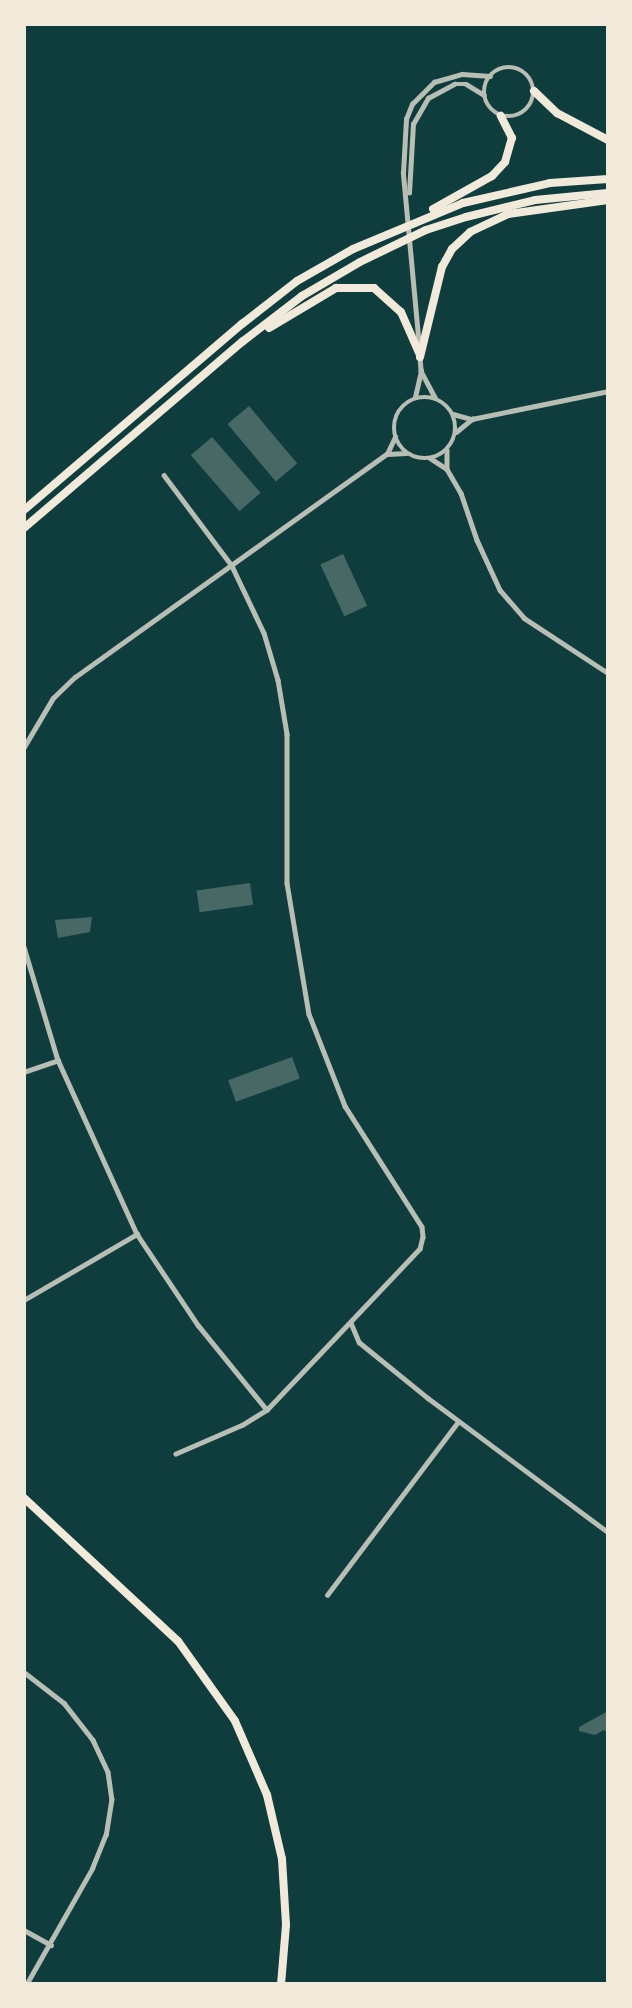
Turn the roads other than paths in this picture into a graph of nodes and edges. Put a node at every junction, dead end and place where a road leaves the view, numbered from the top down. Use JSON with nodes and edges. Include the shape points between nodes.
{"nodes":[{"id":1,"x":490,"y":76,"type":"junction"},
{"id":2,"x":534,"y":91,"type":"junction"},
{"id":3,"x":484,"y":95,"type":"junction"},
{"id":4,"x":501,"y":116,"type":"junction"},
{"id":5,"x":608,"y":140,"type":"edge"},
{"id":6,"x":608,"y":179,"type":"edge"},
{"id":7,"x":608,"y":193,"type":"edge"},
{"id":8,"x":409,"y":199,"type":"junction"},
{"id":9,"x":608,"y":200,"type":"edge"},
{"id":10,"x":421,"y":218,"type":"junction"},
{"id":11,"x":242,"y":342,"type":"junction"},
{"id":12,"x":420,"y":357,"type":"junction"},
{"id":13,"x":421,"y":371,"type":"junction"},
{"id":14,"x":608,"y":391,"type":"edge"},
{"id":15,"x":415,"y":397,"type":"junction"},
{"id":16,"x":435,"y":398,"type":"junction"},
{"id":17,"x":453,"y":414,"type":"junction"},
{"id":18,"x":472,"y":419,"type":"junction"},
{"id":19,"x":456,"y":433,"type":"junction"},
{"id":20,"x":395,"y":437,"type":"junction"},
{"id":21,"x":447,"y":450,"type":"junction"},
{"id":22,"x":406,"y":453,"type":"junction"},
{"id":23,"x":387,"y":454,"type":"junction"},
{"id":24,"x":430,"y":458,"type":"junction"},
{"id":25,"x":447,"y":469,"type":"junction"},
{"id":26,"x":164,"y":476,"type":"dead end"},
{"id":27,"x":24,"y":510,"type":"edge"},
{"id":28,"x":24,"y":528,"type":"edge"},
{"id":29,"x":232,"y":566,"type":"junction"},
{"id":30,"x":608,"y":673,"type":"edge"},
{"id":31,"x":25,"y":740,"type":"edge"},
{"id":32,"x":24,"y":747,"type":"edge"},
{"id":33,"x":24,"y":947,"type":"edge"},
{"id":34,"x":58,"y":1060,"type":"junction"},
{"id":35,"x":24,"y":1072,"type":"edge"},
{"id":36,"x":137,"y":1234,"type":"junction"},
{"id":37,"x":24,"y":1300,"type":"edge"},
{"id":38,"x":351,"y":1323,"type":"junction"},
{"id":39,"x":267,"y":1410,"type":"junction"},
{"id":40,"x":458,"y":1422,"type":"junction"},
{"id":41,"x":176,"y":1454,"type":"dead end"},
{"id":42,"x":24,"y":1498,"type":"edge"},
{"id":43,"x":608,"y":1532,"type":"edge"},
{"id":44,"x":327,"y":1595,"type":"dead end"},
{"id":45,"x":24,"y":1672,"type":"edge"},
{"id":46,"x":24,"y":1930,"type":"edge"},
{"id":47,"x":51,"y":1944,"type":"junction"},
{"id":48,"x":27,"y":1984,"type":"edge"},
{"id":49,"x":281,"y":1984,"type":"edge"}],
"edges":[{"from":1,"to":2,"type":"street","via":[[502,68],[516,68],[528,76]]},
{"from":1,"to":3,"type":"street"},
{"from":1,"to":8,"type":"street","via":[[447,76],[422,92],[412,104],[403,138]]},
{"from":2,"to":4,"type":"street","via":[[524,112]]},
{"from":2,"to":5,"type":"highway","via":[[557,113]]},
{"from":3,"to":4,"type":"street","via":[[490,108]]},
{"from":3,"to":8,"type":"street","via":[[466,84],[454,84],[434,93],[420,108],[410,141]]},
{"from":4,"to":10,"type":"highway","via":[[512,138],[505,162],[492,176]]},
{"from":6,"to":10,"type":"highway","via":[[509,191]]},
{"from":7,"to":11,"type":"highway","via":[[535,200],[426,230],[302,296]]},
{"from":8,"to":12,"type":"street"},
{"from":9,"to":12,"type":"highway","via":[[508,214],[470,232],[452,249],[442,267]]},
{"from":10,"to":27,"type":"highway","via":[[353,249],[297,281]]},
{"from":11,"to":12,"type":"highway","via":[[316,297],[354,286],[374,288],[390,299],[402,312]]},
{"from":11,"to":28,"type":"highway"},
{"from":12,"to":13,"type":"street"},
{"from":13,"to":15,"type":"street"},
{"from":13,"to":16,"type":"street"},
{"from":14,"to":18,"type":"street"},
{"from":15,"to":16,"type":"street"},
{"from":15,"to":20,"type":"street","via":[[406,402],[395,418]]},
{"from":16,"to":17,"type":"street"},
{"from":17,"to":18,"type":"street"},
{"from":17,"to":19,"type":"street"},
{"from":18,"to":19,"type":"street"},
{"from":19,"to":21,"type":"street"},
{"from":20,"to":22,"type":"street"},
{"from":20,"to":23,"type":"street"},
{"from":21,"to":24,"type":"street"},
{"from":21,"to":25,"type":"street"},
{"from":22,"to":23,"type":"street"},
{"from":22,"to":24,"type":"street"},
{"from":23,"to":29,"type":"street"},
{"from":24,"to":25,"type":"street"},
{"from":25,"to":30,"type":"street","via":[[461,493],[500,590],[524,618]]},
{"from":26,"to":29,"type":"street"},
{"from":29,"to":31,"type":"street","via":[[67,684]]},
{"from":29,"to":38,"type":"street","via":[[264,633],[285,716],[290,766],[287,884],[294,940],[314,1031],[355,1124],[422,1227],[420,1249]]},
{"from":31,"to":32,"type":"street"},
{"from":33,"to":34,"type":"street"},
{"from":34,"to":35,"type":"street"},
{"from":34,"to":36,"type":"street"},
{"from":36,"to":37,"type":"street"},
{"from":36,"to":39,"type":"street","via":[[198,1325]]},
{"from":38,"to":39,"type":"street"},
{"from":38,"to":40,"type":"street","via":[[359,1342]]},
{"from":39,"to":41,"type":"street","via":[[243,1425]]},
{"from":40,"to":43,"type":"street"},
{"from":40,"to":44,"type":"street"},
{"from":42,"to":49,"type":"highway","via":[[178,1641],[235,1721],[267,1795],[282,1859],[286,1925]]},
{"from":45,"to":47,"type":"street","via":[[64,1703],[93,1740],[108,1772],[112,1799],[106,1835],[93,1868]]},
{"from":46,"to":47,"type":"street"},
{"from":47,"to":48,"type":"street"}]}
